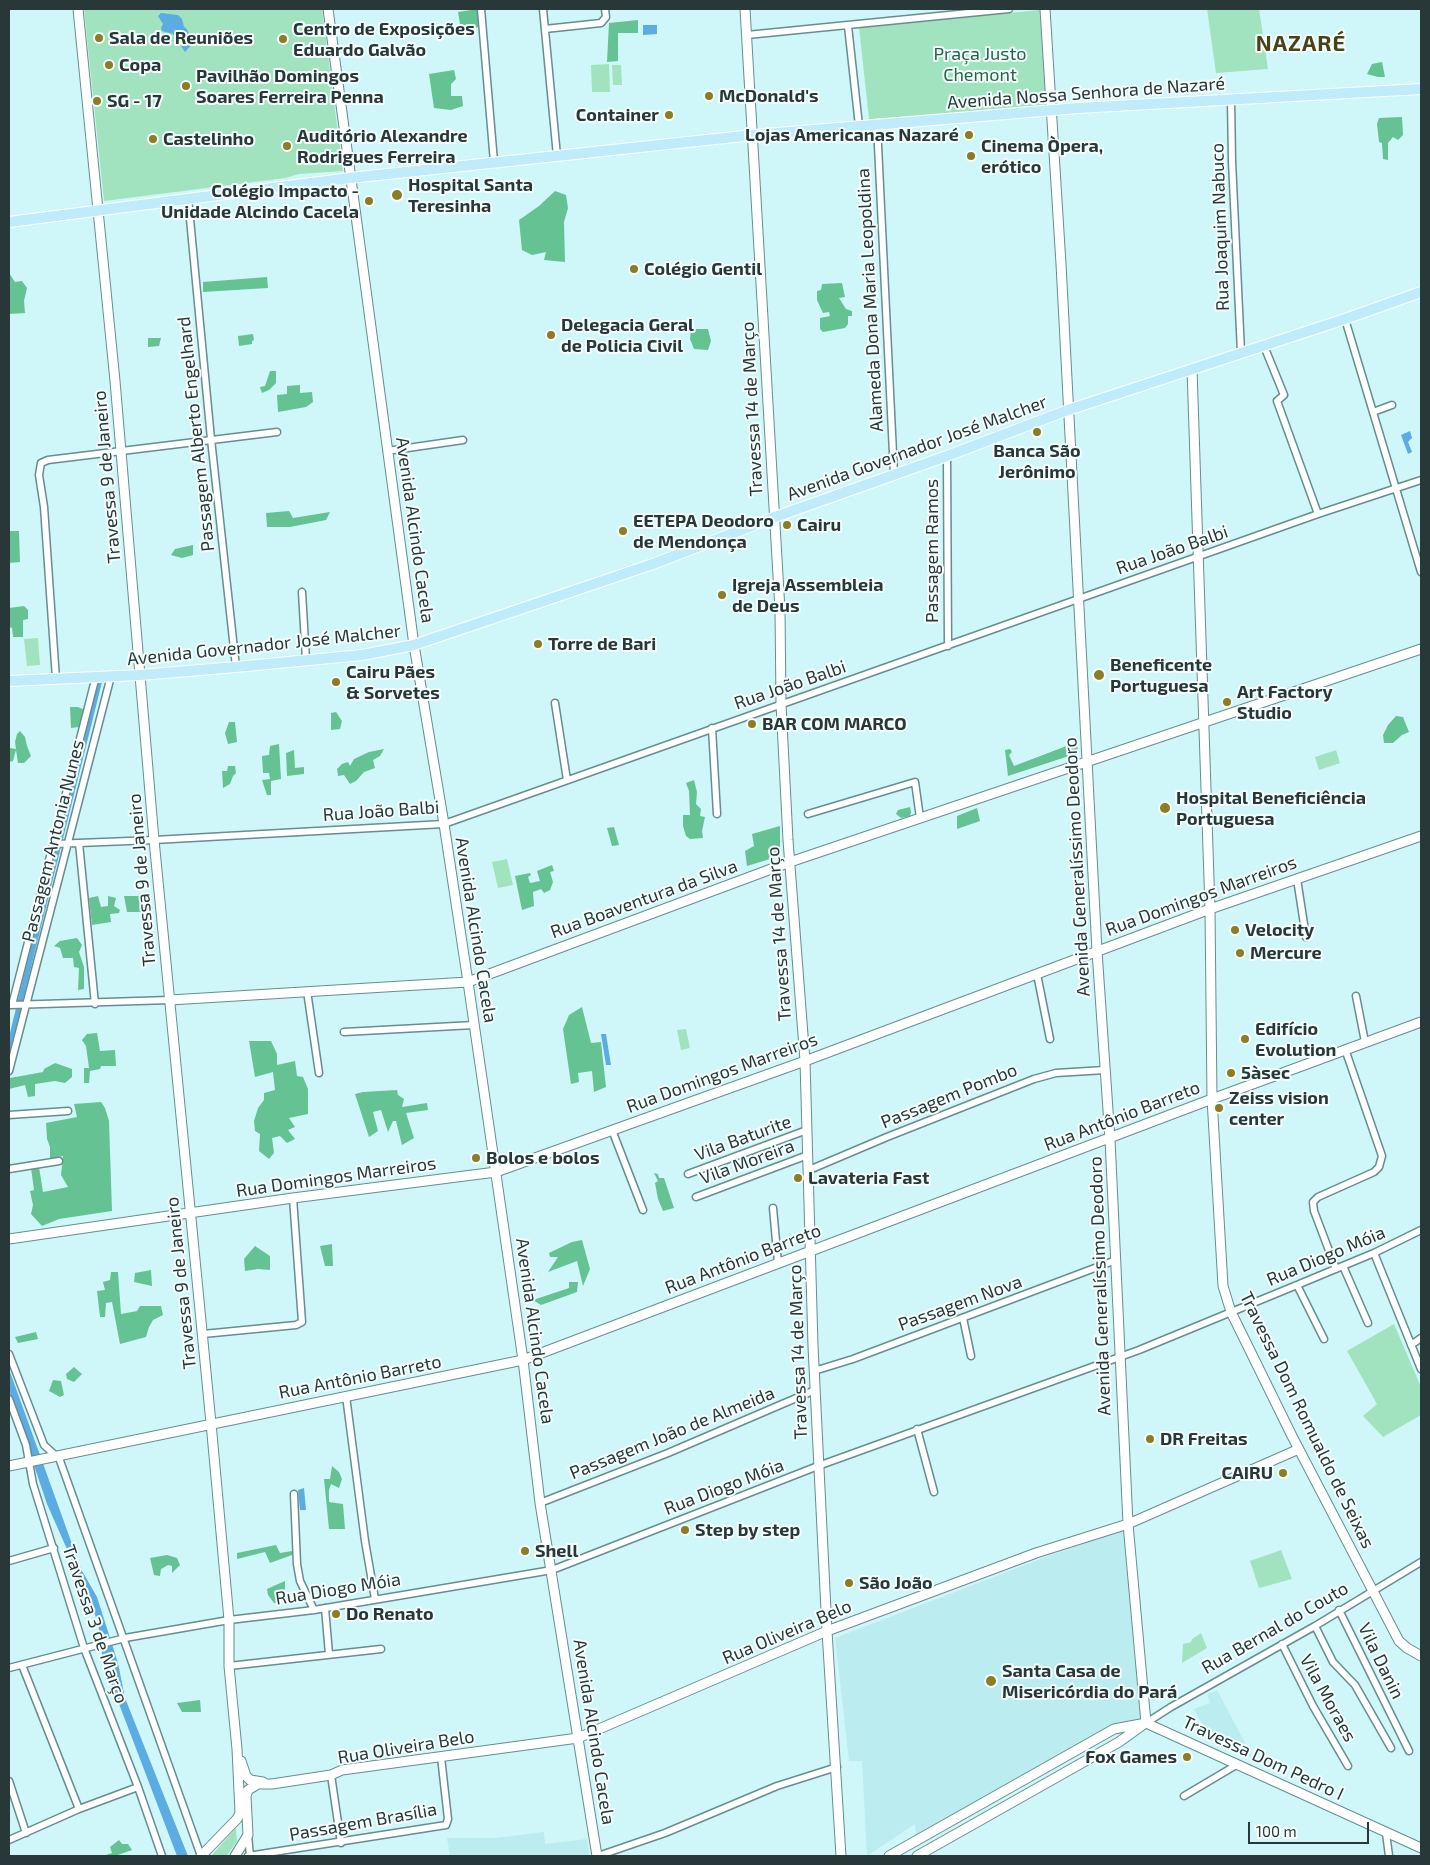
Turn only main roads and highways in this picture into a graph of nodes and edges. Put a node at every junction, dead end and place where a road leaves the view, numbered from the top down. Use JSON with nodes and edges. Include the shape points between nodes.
{"nodes":[{"id":1,"x":1421,"y":89,"type":"edge"},
{"id":2,"x":9,"y":222,"type":"edge"},
{"id":3,"x":1421,"y":292,"type":"edge"},
{"id":4,"x":9,"y":681,"type":"edge"}],
"edges":[{"from":1,"to":2,"type":"main road","name":"Avenida Nossa Senhora de Nazaré","via":[[1052,110],[752,135],[350,178]]},
{"from":3,"to":4,"type":"main road","name":"Avenida Governador José Malcher","via":[[1068,410],[775,516],[653,564],[414,645],[362,655],[236,667]]}]}
